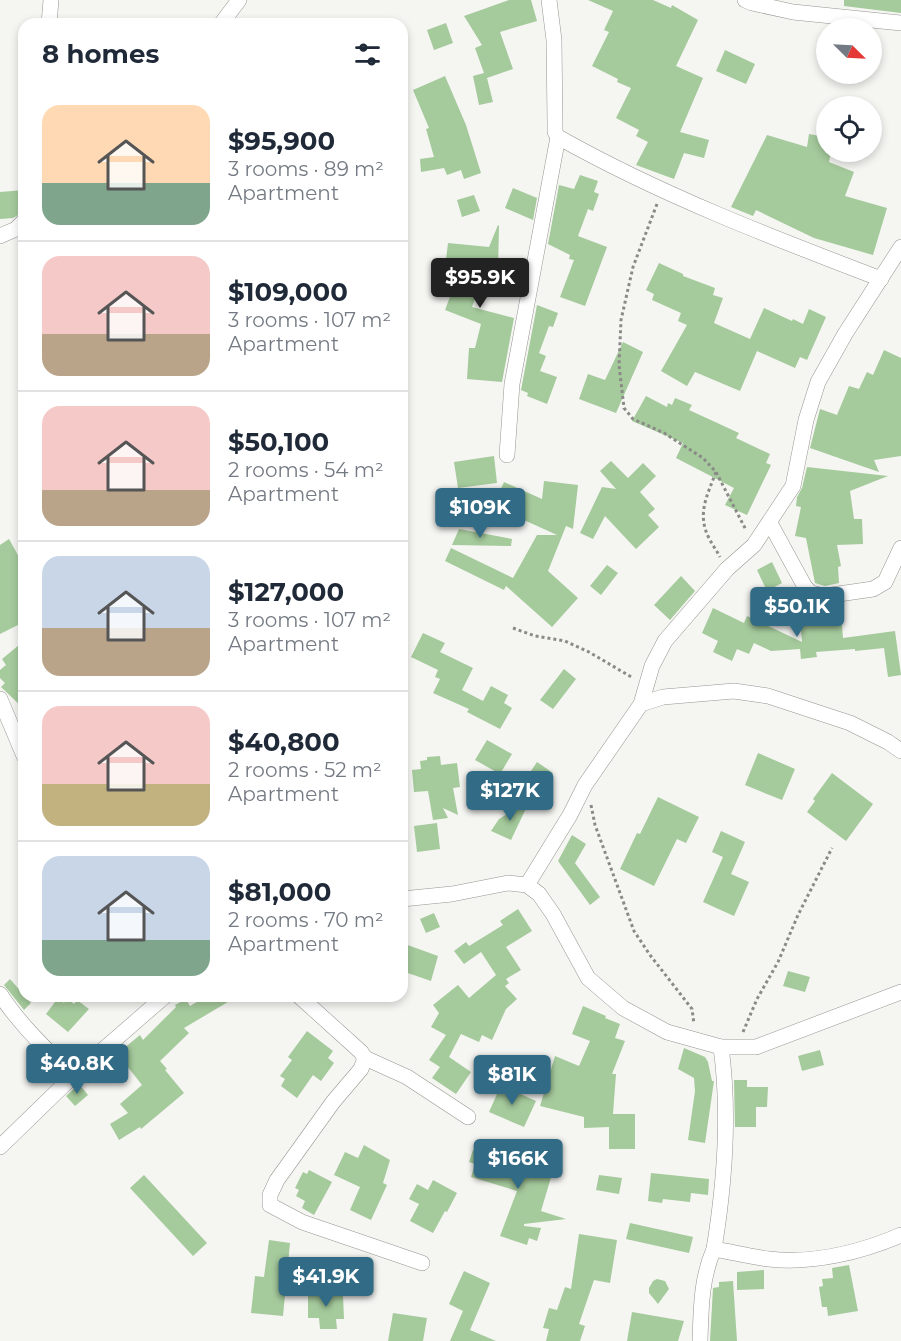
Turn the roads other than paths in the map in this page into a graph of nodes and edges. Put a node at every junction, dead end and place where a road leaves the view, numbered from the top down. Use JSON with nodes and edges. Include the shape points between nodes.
{"nodes":[{"id":1,"x":51,"y":0,"type":"edge"},
{"id":2,"x":239,"y":0,"type":"edge"},
{"id":3,"x":549,"y":0,"type":"edge"},
{"id":4,"x":745,"y":0,"type":"edge"},
{"id":5,"x":50,"y":18,"type":"edge"},
{"id":6,"x":226,"y":18,"type":"edge"},
{"id":7,"x":901,"y":23,"type":"edge"},
{"id":8,"x":558,"y":137,"type":"junction"},
{"id":9,"x":18,"y":227,"type":"edge"},
{"id":10,"x":0,"y":236,"type":"edge"},
{"id":11,"x":901,"y":246,"type":"edge"},
{"id":12,"x":881,"y":279,"type":"junction"},
{"id":13,"x":507,"y":455,"type":"dead end"},
{"id":14,"x":770,"y":523,"type":"junction"},
{"id":15,"x":901,"y":548,"type":"edge"},
{"id":16,"x":0,"y":699,"type":"edge"},
{"id":17,"x":642,"y":704,"type":"junction"},
{"id":18,"x":18,"y":742,"type":"edge"},
{"id":19,"x":901,"y":751,"type":"edge"},
{"id":20,"x":527,"y":885,"type":"junction"},
{"id":21,"x":408,"y":898,"type":"edge"},
{"id":22,"x":901,"y":992,"type":"edge"},
{"id":23,"x":0,"y":994,"type":"edge"},
{"id":24,"x":158,"y":1002,"type":"edge"},
{"id":25,"x":306,"y":1002,"type":"edge"},
{"id":26,"x":729,"y":1047,"type":"junction"},
{"id":27,"x":365,"y":1058,"type":"junction"},
{"id":28,"x":73,"y":1076,"type":"junction"},
{"id":29,"x":468,"y":1117,"type":"dead end"},
{"id":30,"x":0,"y":1147,"type":"edge"},
{"id":31,"x":901,"y":1235,"type":"edge"},
{"id":32,"x":714,"y":1249,"type":"junction"},
{"id":33,"x":422,"y":1263,"type":"dead end"},
{"id":34,"x":700,"y":1341,"type":"edge"}],
"edges":[{"from":1,"to":5,"type":"street"},
{"from":2,"to":6,"type":"street"},
{"from":3,"to":8,"type":"street"},
{"from":4,"to":7,"type":"street","via":[[793,12]]},
{"from":8,"to":12,"type":"street","via":[[662,191]]},
{"from":8,"to":13,"type":"street","via":[[512,384]]},
{"from":9,"to":10,"type":"street"},
{"from":11,"to":12,"type":"street"},
{"from":12,"to":14,"type":"street","via":[[818,382],[792,486]]},
{"from":14,"to":15,"type":"street","via":[[805,587],[811,593],[825,596],[873,589],[885,582]]},
{"from":14,"to":17,"type":"street","via":[[666,641],[652,666]]},
{"from":16,"to":18,"type":"street"},
{"from":17,"to":19,"type":"street","via":[[663,697],[734,691],[768,696],[850,723]]},
{"from":17,"to":20,"type":"street","via":[[585,785]]},
{"from":20,"to":21,"type":"street","via":[[508,883]]},
{"from":20,"to":26,"type":"street","via":[[553,914],[588,978],[623,1008],[667,1032]]},
{"from":22,"to":26,"type":"street","via":[[775,1041],[756,1047]]},
{"from":23,"to":28,"type":"street","via":[[28,1031]]},
{"from":24,"to":28,"type":"street"},
{"from":25,"to":27,"type":"street"},
{"from":26,"to":32,"type":"street","via":[[724,1162]]},
{"from":27,"to":29,"type":"street","via":[[407,1077]]},
{"from":27,"to":33,"type":"street","via":[[361,1069],[277,1180],[270,1205],[302,1222]]},
{"from":28,"to":30,"type":"street"},
{"from":31,"to":32,"type":"street","via":[[856,1251],[813,1259],[771,1259]]},
{"from":32,"to":34,"type":"street","via":[[702,1293]]}]}
